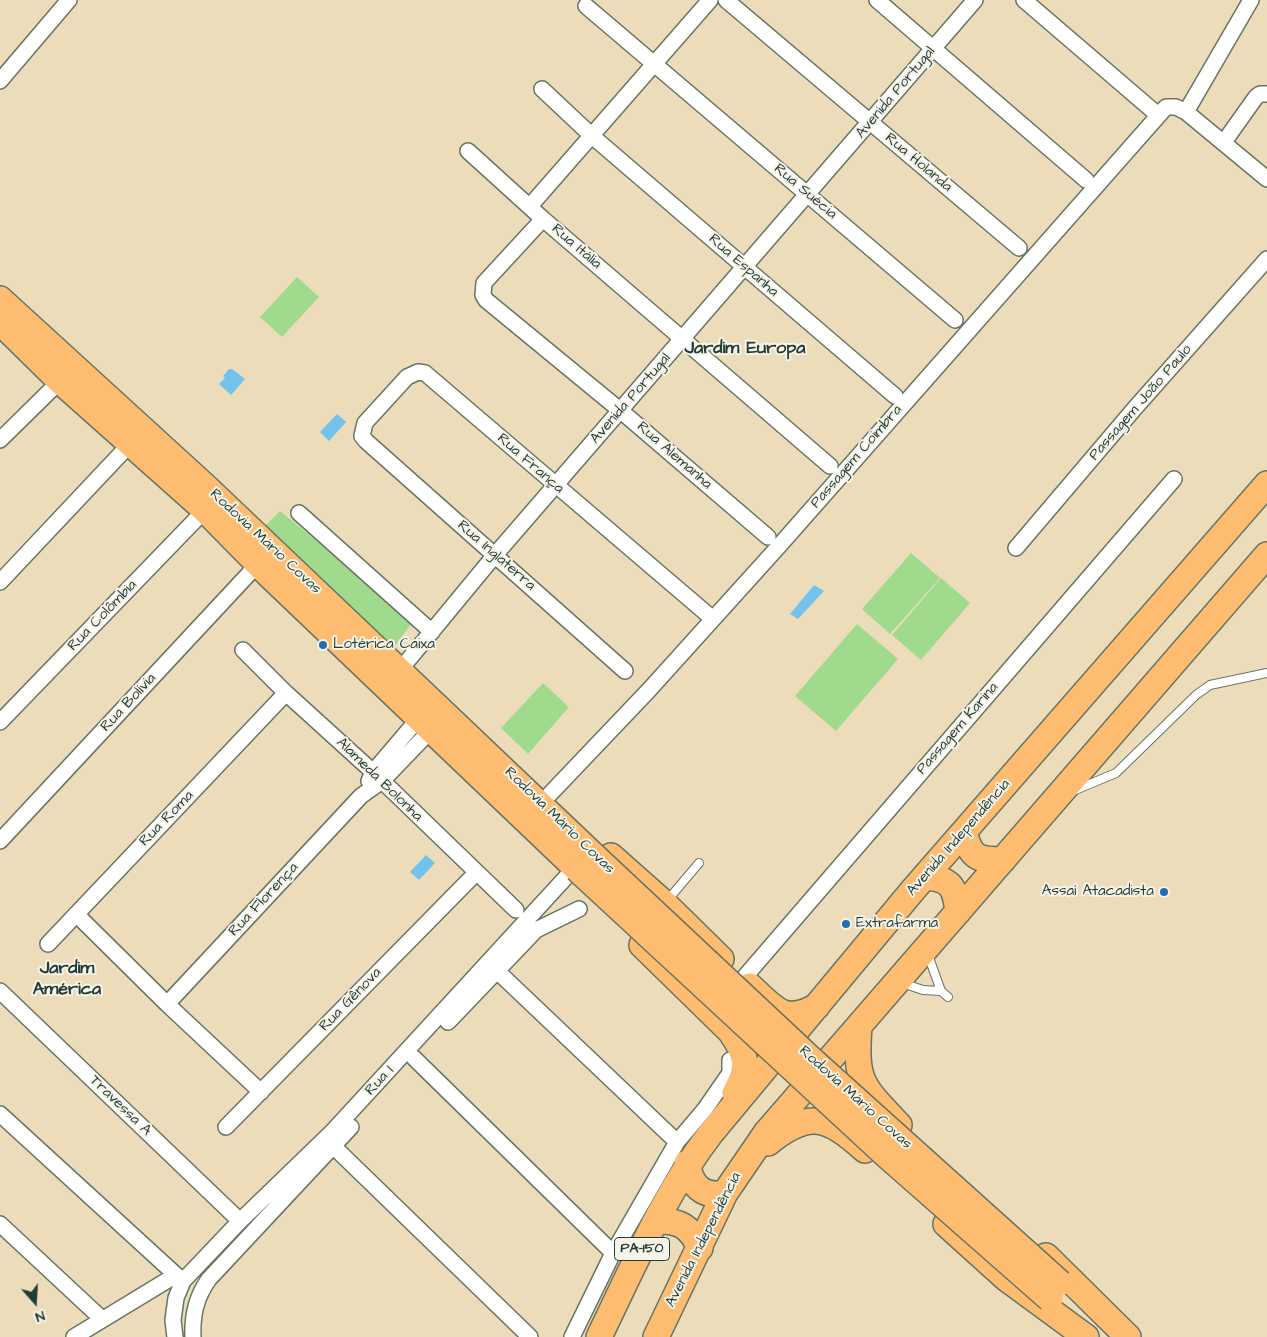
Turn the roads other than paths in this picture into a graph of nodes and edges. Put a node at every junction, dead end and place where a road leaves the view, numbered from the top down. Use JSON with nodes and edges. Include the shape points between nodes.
{"nodes":[{"id":1,"x":69,"y":0,"type":"edge"},
{"id":2,"x":710,"y":0,"type":"edge"},
{"id":3,"x":726,"y":0,"type":"edge"},
{"id":4,"x":877,"y":0,"type":"edge"},
{"id":5,"x":976,"y":0,"type":"edge"},
{"id":6,"x":1024,"y":0,"type":"edge"},
{"id":7,"x":1251,"y":0,"type":"edge"},
{"id":8,"x":586,"y":6,"type":"dead end"},
{"id":9,"x":934,"y":48,"type":"junction"},
{"id":10,"x":655,"y":65,"type":"junction"},
{"id":11,"x":0,"y":81,"type":"edge"},
{"id":12,"x":542,"y":88,"type":"dead end"},
{"id":13,"x":1267,"y":94,"type":"edge"},
{"id":14,"x":1186,"y":112,"type":"junction"},
{"id":15,"x":1158,"y":115,"type":"junction"},
{"id":16,"x":871,"y":122,"type":"junction"},
{"id":17,"x":592,"y":136,"type":"junction"},
{"id":18,"x":1224,"y":142,"type":"junction"},
{"id":19,"x":468,"y":151,"type":"dead end"},
{"id":20,"x":1086,"y":180,"type":"dead end"},
{"id":21,"x":1267,"y":180,"type":"edge"},
{"id":22,"x":809,"y":195,"type":"junction"},
{"id":23,"x":530,"y":206,"type":"junction"},
{"id":24,"x":543,"y":219,"type":"junction"},
{"id":25,"x":1019,"y":248,"type":"dead end"},
{"id":26,"x":1267,"y":259,"type":"edge"},
{"id":27,"x":745,"y":268,"type":"junction"},
{"id":28,"x":0,"y":299,"type":"edge"},
{"id":29,"x":955,"y":320,"type":"dead end"},
{"id":30,"x":0,"y":322,"type":"edge"},
{"id":31,"x":683,"y":340,"type":"junction"},
{"id":32,"x":60,"y":380,"type":"junction"},
{"id":33,"x":895,"y":396,"type":"dead end"},
{"id":34,"x":621,"y":411,"type":"junction"},
{"id":35,"x":0,"y":440,"type":"edge"},
{"id":36,"x":366,"y":441,"type":"joint"},
{"id":37,"x":131,"y":443,"type":"junction"},
{"id":38,"x":830,"y":466,"type":"dead end"},
{"id":39,"x":1174,"y":479,"type":"dead end"},
{"id":40,"x":1267,"y":484,"type":"edge"},
{"id":41,"x":556,"y":486,"type":"junction"},
{"id":42,"x":205,"y":510,"type":"junction"},
{"id":43,"x":299,"y":513,"type":"dead end"},
{"id":44,"x":768,"y":537,"type":"dead end"},
{"id":45,"x":1016,"y":548,"type":"dead end"},
{"id":46,"x":495,"y":555,"type":"junction"},
{"id":47,"x":1267,"y":555,"type":"edge"},
{"id":48,"x":258,"y":564,"type":"junction"},
{"id":49,"x":0,"y":582,"type":"edge"},
{"id":50,"x":713,"y":619,"type":"junction"},
{"id":51,"x":432,"y":632,"type":"junction"},
{"id":52,"x":243,"y":650,"type":"dead end"},
{"id":53,"x":626,"y":671,"type":"dead end"},
{"id":54,"x":1267,"y":672,"type":"edge"},
{"id":55,"x":393,"y":677,"type":"junction"},
{"id":56,"x":286,"y":693,"type":"junction"},
{"id":57,"x":0,"y":722,"type":"edge"},
{"id":58,"x":425,"y":724,"type":"junction"},
{"id":59,"x":377,"y":777,"type":"junction"},
{"id":60,"x":1057,"y":797,"type":"junction"},
{"id":61,"x":540,"y":806,"type":"junction"},
{"id":62,"x":964,"y":832,"type":"junction"},
{"id":63,"x":0,"y":841,"type":"edge"},
{"id":64,"x":1003,"y":860,"type":"junction"},
{"id":65,"x":699,"y":863,"type":"dead end"},
{"id":66,"x":580,"y":865,"type":"junction"},
{"id":67,"x":476,"y":873,"type":"junction"},
{"id":68,"x":926,"y":877,"type":"junction"},
{"id":69,"x":664,"y":903,"type":"junction"},
{"id":70,"x":579,"y":908,"type":"dead end"},
{"id":71,"x":516,"y":910,"type":"dead end"},
{"id":72,"x":958,"y":912,"type":"junction"},
{"id":73,"x":76,"y":914,"type":"junction"},
{"id":74,"x":48,"y":944,"type":"dead end"},
{"id":75,"x":927,"y":950,"type":"junction"},
{"id":76,"x":496,"y":970,"type":"junction"},
{"id":77,"x":742,"y":980,"type":"junction"},
{"id":78,"x":898,"y":981,"type":"junction"},
{"id":79,"x":0,"y":991,"type":"edge"},
{"id":80,"x":942,"y":991,"type":"junction"},
{"id":81,"x":948,"y":997,"type":"dead end"},
{"id":82,"x":167,"y":1004,"type":"junction"},
{"id":83,"x":817,"y":1006,"type":"junction"},
{"id":84,"x":859,"y":1026,"type":"junction"},
{"id":85,"x":414,"y":1058,"type":"junction"},
{"id":86,"x":730,"y":1060,"type":"dead end"},
{"id":87,"x":261,"y":1092,"type":"junction"},
{"id":88,"x":0,"y":1114,"type":"edge"},
{"id":89,"x":226,"y":1128,"type":"dead end"},
{"id":90,"x":711,"y":1133,"type":"junction"},
{"id":91,"x":333,"y":1146,"type":"junction"},
{"id":92,"x":682,"y":1153,"type":"junction"},
{"id":93,"x":743,"y":1164,"type":"junction"},
{"id":94,"x":725,"y":1193,"type":"junction"},
{"id":95,"x":240,"y":1221,"type":"junction"},
{"id":96,"x":656,"y":1221,"type":"junction"},
{"id":97,"x":0,"y":1224,"type":"edge"},
{"id":98,"x":700,"y":1248,"type":"junction"},
{"id":99,"x":612,"y":1253,"type":"junction"},
{"id":100,"x":180,"y":1278,"type":"junction"},
{"id":101,"x":1055,"y":1291,"type":"junction"},
{"id":102,"x":102,"y":1319,"type":"junction"},
{"id":103,"x":74,"y":1337,"type":"edge"},
{"id":104,"x":175,"y":1337,"type":"edge"},
{"id":105,"x":194,"y":1337,"type":"edge"},
{"id":106,"x":530,"y":1337,"type":"edge"},
{"id":107,"x":572,"y":1337,"type":"edge"},
{"id":108,"x":599,"y":1337,"type":"edge"},
{"id":109,"x":656,"y":1337,"type":"edge"},
{"id":110,"x":1086,"y":1337,"type":"edge"},
{"id":111,"x":1092,"y":1337,"type":"edge"},
{"id":112,"x":1126,"y":1337,"type":"edge"}],
"edges":[{"from":1,"to":11,"type":"street"},
{"from":2,"to":10,"type":"street"},
{"from":3,"to":16,"type":"street","name":"Rua Holanda"},
{"from":4,"to":9,"type":"street"},
{"from":5,"to":9,"type":"street","name":"Avenida Portugal"},
{"from":6,"to":15,"type":"street"},
{"from":7,"to":14,"type":"street"},
{"from":8,"to":10,"type":"street","name":"Rua Suécia"},
{"from":9,"to":16,"type":"street","name":"Avenida Portugal"},
{"from":9,"to":20,"type":"street"},
{"from":10,"to":17,"type":"street"},
{"from":10,"to":22,"type":"street","name":"Rua Suécia"},
{"from":12,"to":17,"type":"street","name":"Rua Espanha"},
{"from":13,"to":18,"type":"street","via":[[1256,97]]},
{"from":14,"to":15,"type":"street","via":[[1166,107]]},
{"from":14,"to":18,"type":"street"},
{"from":15,"to":50,"type":"street","name":"Passagem Coimbra"},
{"from":16,"to":22,"type":"street","name":"Avenida Portugal"},
{"from":16,"to":25,"type":"street","name":"Rua Holanda"},
{"from":17,"to":23,"type":"street"},
{"from":17,"to":27,"type":"street","name":"Rua Espanha"},
{"from":18,"to":21,"type":"street"},
{"from":19,"to":23,"type":"street","name":"Rua Itália"},
{"from":22,"to":27,"type":"street","name":"Avenida Portugal"},
{"from":22,"to":29,"type":"street","name":"Rua Suécia"},
{"from":23,"to":24,"type":"street","name":"Rua Itália"},
{"from":24,"to":31,"type":"street","name":"Rua Itália"},
{"from":24,"to":34,"type":"street","name":"Rua Alemanha","via":[[484,283],[486,300]]},
{"from":26,"to":45,"type":"street","name":"Passagem João Paulo"},
{"from":27,"to":31,"type":"street","name":"Avenida Portugal"},
{"from":27,"to":33,"type":"street","name":"Rua Espanha"},
{"from":28,"to":55,"type":"main road","name":"Rodovia Mário Covas","via":[[195,477]]},
{"from":30,"to":32,"type":"main road","name":"Rodovia Mário Covas"},
{"from":31,"to":34,"type":"street","name":"Avenida Portugal"},
{"from":31,"to":38,"type":"street","name":"Rua Itália"},
{"from":32,"to":35,"type":"street"},
{"from":32,"to":37,"type":"main road","name":"Rodovia Mário Covas"},
{"from":34,"to":41,"type":"street","name":"Avenida Portugal"},
{"from":34,"to":44,"type":"street","name":"Rua Alemanha"},
{"from":36,"to":41,"type":"street","name":"Rua França","via":[[362,436],[365,423],[407,377],[425,373]]},
{"from":36,"to":46,"type":"street","name":"Rua Inglaterra"},
{"from":37,"to":42,"type":"main road","name":"Rodovia Mário Covas"},
{"from":37,"to":49,"type":"street"},
{"from":39,"to":77,"type":"street","name":"Passagem Karina"},
{"from":40,"to":62,"type":"main road","name":"Avenida Independência"},
{"from":41,"to":46,"type":"street","name":"Avenida Portugal"},
{"from":41,"to":50,"type":"street","name":"Rua França"},
{"from":42,"to":48,"type":"main road","name":"Rodovia Mário Covas"},
{"from":42,"to":57,"type":"street","name":"Rua Colômbia"},
{"from":43,"to":51,"type":"street"},
{"from":46,"to":51,"type":"street","name":"Avenida Portugal"},
{"from":46,"to":53,"type":"street","name":"Rua Inglaterra"},
{"from":47,"to":60,"type":"main road","name":"Avenida Independência"},
{"from":48,"to":55,"type":"main road","name":"Rodovia Mário Covas"},
{"from":48,"to":63,"type":"street","name":"Rua Bolívia"},
{"from":50,"to":61,"type":"street","name":"Passagem Coimbra"},
{"from":51,"to":55,"type":"street","name":"Avenida Portugal"},
{"from":52,"to":56,"type":"street","name":"Alameda Bolonha"},
{"from":54,"to":60,"type":"lane","via":[[1210,685],[1116,773]]},
{"from":55,"to":58,"type":"main road","name":"Rodovia Mário Covas"},
{"from":55,"to":61,"type":"main road","name":"Rodovia Mário Covas"},
{"from":56,"to":59,"type":"street","name":"Alameda Bolonha"},
{"from":56,"to":73,"type":"street","name":"Rua Roma"},
{"from":58,"to":59,"type":"street","name":"Rua Florença"},
{"from":58,"to":61,"type":"main road","name":"Rodovia Mário Covas"},
{"from":59,"to":67,"type":"street","name":"Alameda Bolonha"},
{"from":59,"to":82,"type":"street","name":"Rua Florença"},
{"from":60,"to":64,"type":"main road","name":"Avenida Independência"},
{"from":61,"to":66,"type":"main road","name":"Rodovia Mário Covas"},
{"from":61,"to":69,"type":"main road","via":[[577,826]]},
{"from":62,"to":64,"type":"main road","via":[[974,855],[983,860]]},
{"from":62,"to":68,"type":"main road","name":"Avenida Independência"},
{"from":64,"to":72,"type":"main road","name":"Avenida Independência"},
{"from":65,"to":69,"type":"lane"},
{"from":66,"to":90,"type":"main road","via":[[739,1044],[745,1061],[744,1078]]},
{"from":66,"to":95,"type":"street","name":"Rua I","via":[[331,1133]]},
{"from":66,"to":101,"type":"main road","name":"Rodovia Mário Covas","bridge":true,"via":[[885,1154]]},
{"from":67,"to":71,"type":"street","name":"Alameda Bolonha"},
{"from":67,"to":87,"type":"street","name":"Rua Gênova"},
{"from":68,"to":72,"type":"main road","via":[[939,878],[950,885],[956,894]]},
{"from":68,"to":83,"type":"main road","name":"Avenida Independência"},
{"from":69,"to":77,"type":"main road"},
{"from":70,"to":76,"type":"street","via":[[536,930]]},
{"from":72,"to":75,"type":"main road","name":"Avenida Independência"},
{"from":73,"to":74,"type":"street","name":"Rua Roma"},
{"from":73,"to":82,"type":"street"},
{"from":75,"to":78,"type":"main road","name":"Avenida Independência"},
{"from":75,"to":80,"type":"lane"},
{"from":76,"to":85,"type":"street"},
{"from":76,"to":92,"type":"street"},
{"from":77,"to":83,"type":"main road","via":[[774,1008],[788,1015],[801,1015]]},
{"from":78,"to":80,"type":"lane","via":[[923,990]]},
{"from":78,"to":84,"type":"main road","name":"Avenida Independência"},
{"from":79,"to":95,"type":"street","name":"Travessa A"},
{"from":80,"to":81,"type":"lane"},
{"from":82,"to":87,"type":"street"},
{"from":83,"to":90,"type":"main road","name":"Avenida Independência","number":"PA-150"},
{"from":84,"to":93,"type":"main road","name":"Avenida Independência","number":"PA-150"},
{"from":84,"to":112,"type":"main road","via":[[856,1060],[868,1092],[902,1128],[1067,1274]]},
{"from":85,"to":91,"type":"street"},
{"from":85,"to":99,"type":"street"},
{"from":86,"to":92,"type":"street","via":[[730,1073]]},
{"from":87,"to":89,"type":"street","name":"Rua Gênova"},
{"from":88,"to":100,"type":"street"},
{"from":90,"to":92,"type":"main road","name":"Avenida Independência","number":"PA-150"},
{"from":91,"to":105,"type":"street","via":[[204,1285],[195,1306]]},
{"from":91,"to":106,"type":"street"},
{"from":92,"to":94,"type":"main road","via":[[689,1176],[700,1190],[716,1195]]},
{"from":92,"to":96,"type":"main road","name":"Avenida Independência","number":"PA-150"},
{"from":92,"to":99,"type":"street"},
{"from":93,"to":94,"type":"main road","name":"Avenida Independência","number":"PA-150"},
{"from":93,"to":110,"type":"main road","via":[[778,1136],[809,1121],[825,1122],[841,1129],[1007,1278]]},
{"from":94,"to":98,"type":"main road","name":"Avenida Independência","number":"PA-150"},
{"from":95,"to":100,"type":"street","name":"Rua I"},
{"from":96,"to":98,"type":"main road","via":[[669,1220],[684,1225],[695,1236]]},
{"from":96,"to":108,"type":"main road","name":"Avenida Independência","number":"PA-150"},
{"from":97,"to":102,"type":"street"},
{"from":98,"to":109,"type":"main road","name":"Avenida Independência","number":"PA-150"},
{"from":99,"to":107,"type":"street"},
{"from":100,"to":102,"type":"street","name":"Rua I"},
{"from":100,"to":104,"type":"street","name":"Rua I","via":[[173,1320]]},
{"from":101,"to":111,"type":"main road","name":"Rodovia Mário Covas"},
{"from":101,"to":112,"type":"main road","name":"Rodovia Mário Covas"},
{"from":102,"to":103,"type":"street","name":"Rua I"}]}
